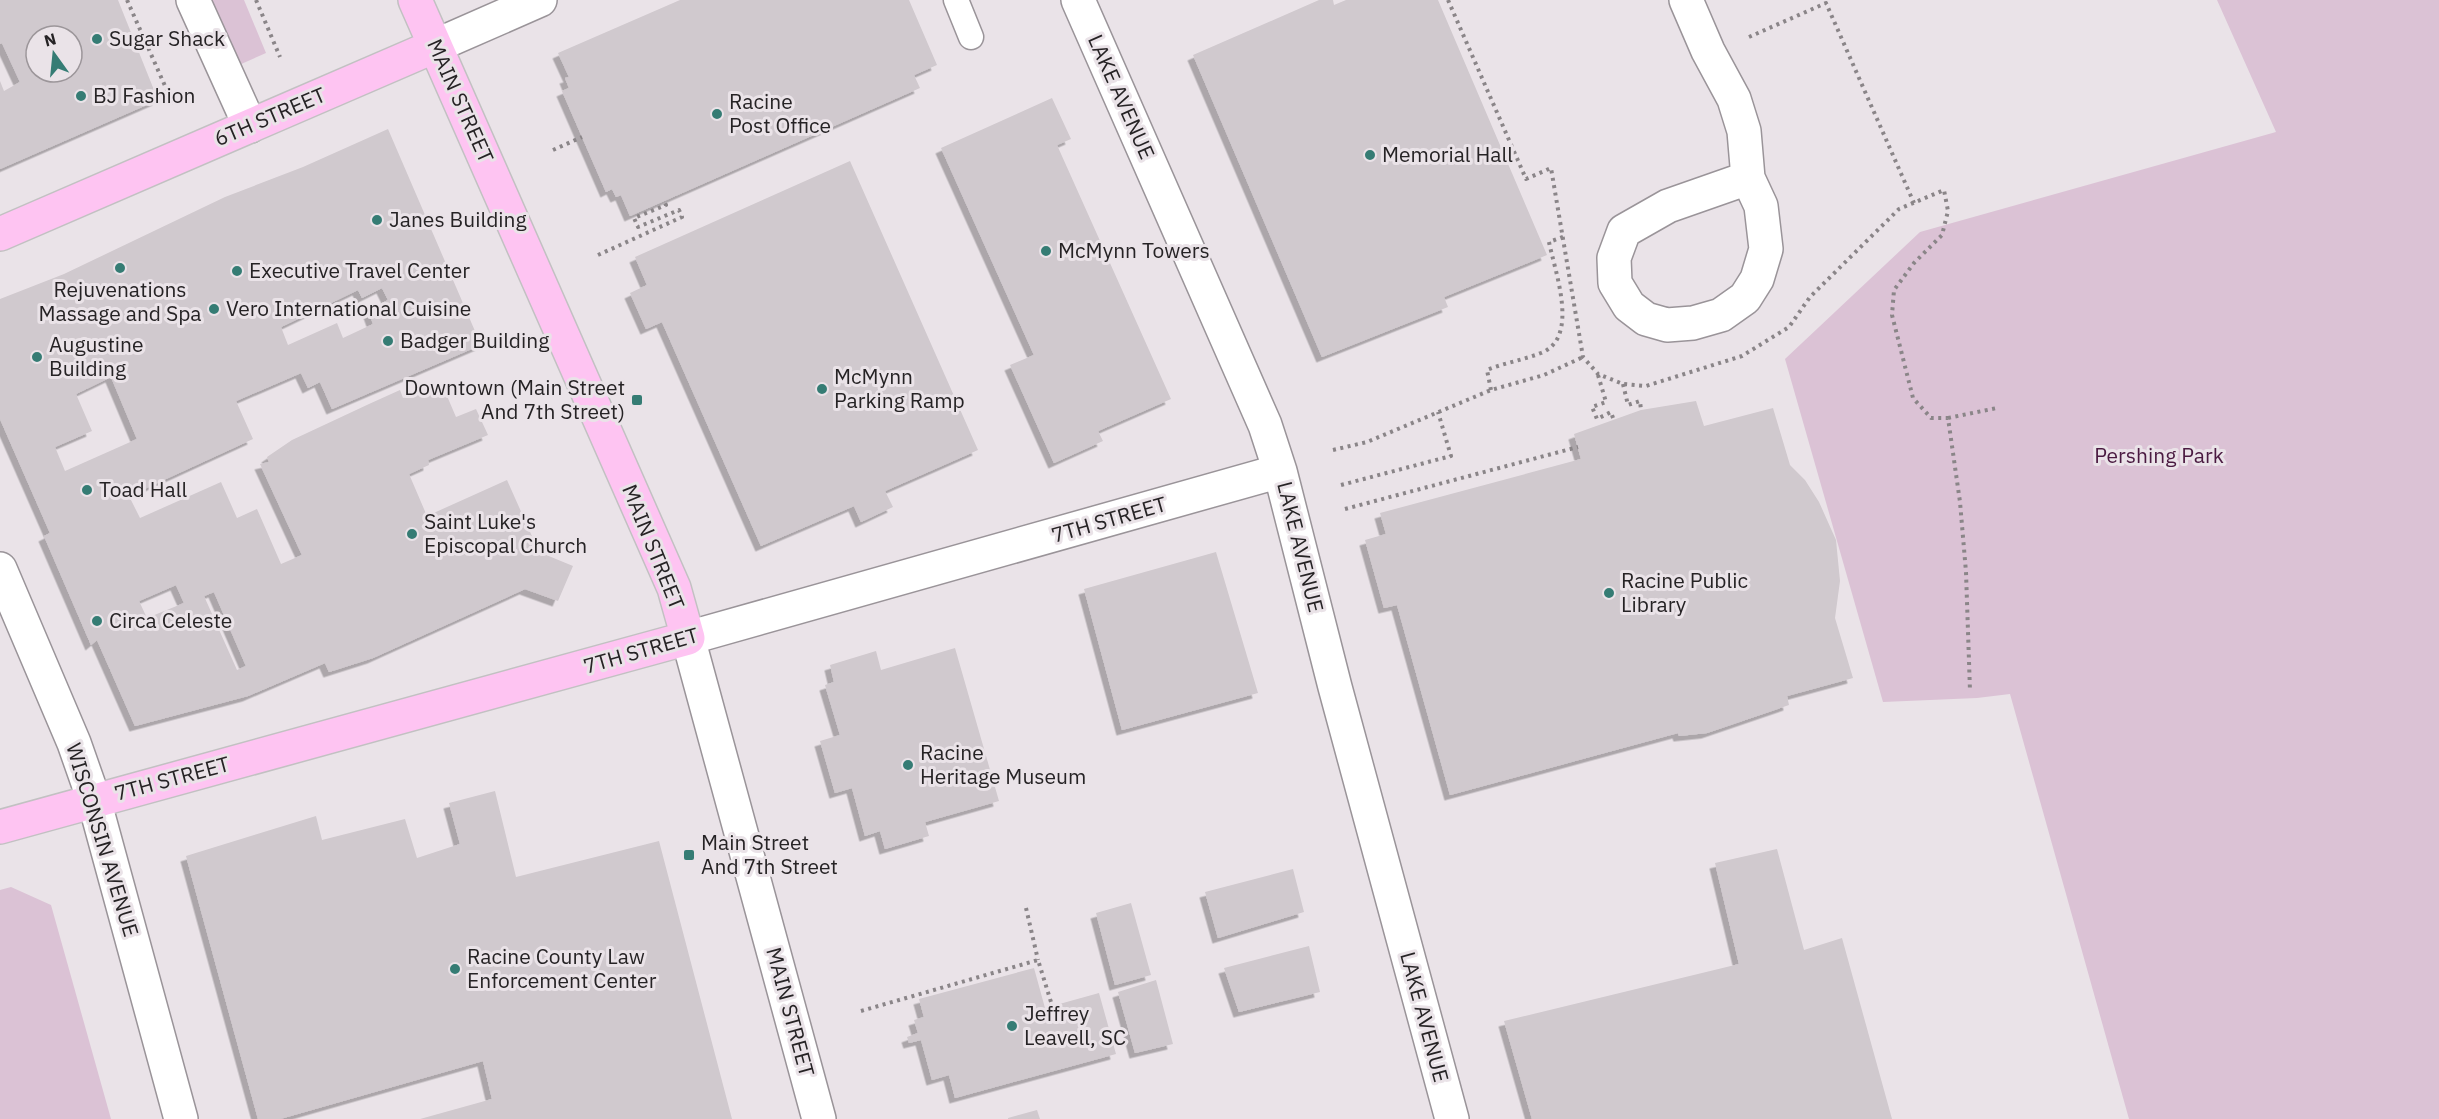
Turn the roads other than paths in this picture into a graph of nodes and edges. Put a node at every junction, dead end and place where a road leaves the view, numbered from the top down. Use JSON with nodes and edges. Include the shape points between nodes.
{"nodes":[{"id":1,"x":193,"y":0,"type":"edge"},
{"id":2,"x":415,"y":0,"type":"edge"},
{"id":3,"x":540,"y":0,"type":"edge"},
{"id":4,"x":956,"y":0,"type":"edge"},
{"id":5,"x":1078,"y":0,"type":"edge"},
{"id":6,"x":1686,"y":0,"type":"edge"},
{"id":7,"x":971,"y":37,"type":"dead end"},
{"id":8,"x":435,"y":46,"type":"junction"},
{"id":9,"x":250,"y":126,"type":"junction"},
{"id":10,"x":1748,"y":178,"type":"junction"},
{"id":11,"x":0,"y":234,"type":"edge"},
{"id":12,"x":1280,"y":471,"type":"junction"},
{"id":13,"x":0,"y":568,"type":"edge"},
{"id":14,"x":688,"y":638,"type":"junction"},
{"id":15,"x":94,"y":800,"type":"junction"},
{"id":16,"x":0,"y":827,"type":"edge"},
{"id":17,"x":181,"y":1119,"type":"edge"},
{"id":18,"x":819,"y":1119,"type":"edge"},
{"id":19,"x":1452,"y":1119,"type":"edge"}],
"edges":[{"from":1,"to":9,"type":"street"},
{"from":2,"to":8,"type":"main road","name":"MAIN STREET"},
{"from":3,"to":8,"type":"street","name":"6TH STREET"},
{"from":4,"to":7,"type":"lane"},
{"from":5,"to":12,"type":"street","name":"LAKE AVENUE","via":[[1262,418]]},
{"from":6,"to":10,"type":"street","via":[[1734,99],[1744,131]]},
{"from":8,"to":9,"type":"main road","name":"6TH STREET"},
{"from":8,"to":14,"type":"main road","name":"MAIN STREET","via":[[673,585]]},
{"from":9,"to":11,"type":"main road","name":"6TH STREET"},
{"from":10,"to":10,"type":"street","via":[[1668,206],[1624,231],[1614,258],[1615,283],[1629,306],[1646,319],[1667,325],[1721,315],[1744,298],[1757,279],[1766,249],[1761,206]]},
{"from":12,"to":14,"type":"street","name":"7TH STREET"},
{"from":12,"to":19,"type":"street","name":"LAKE AVENUE"},
{"from":13,"to":15,"type":"street","name":"WISCONSIN AVENUE"},
{"from":14,"to":15,"type":"main road","name":"7TH STREET"},
{"from":14,"to":18,"type":"street","name":"MAIN STREET"},
{"from":15,"to":16,"type":"main road","name":"7TH STREET"},
{"from":15,"to":17,"type":"street","name":"WISCONSIN AVENUE"}]}
